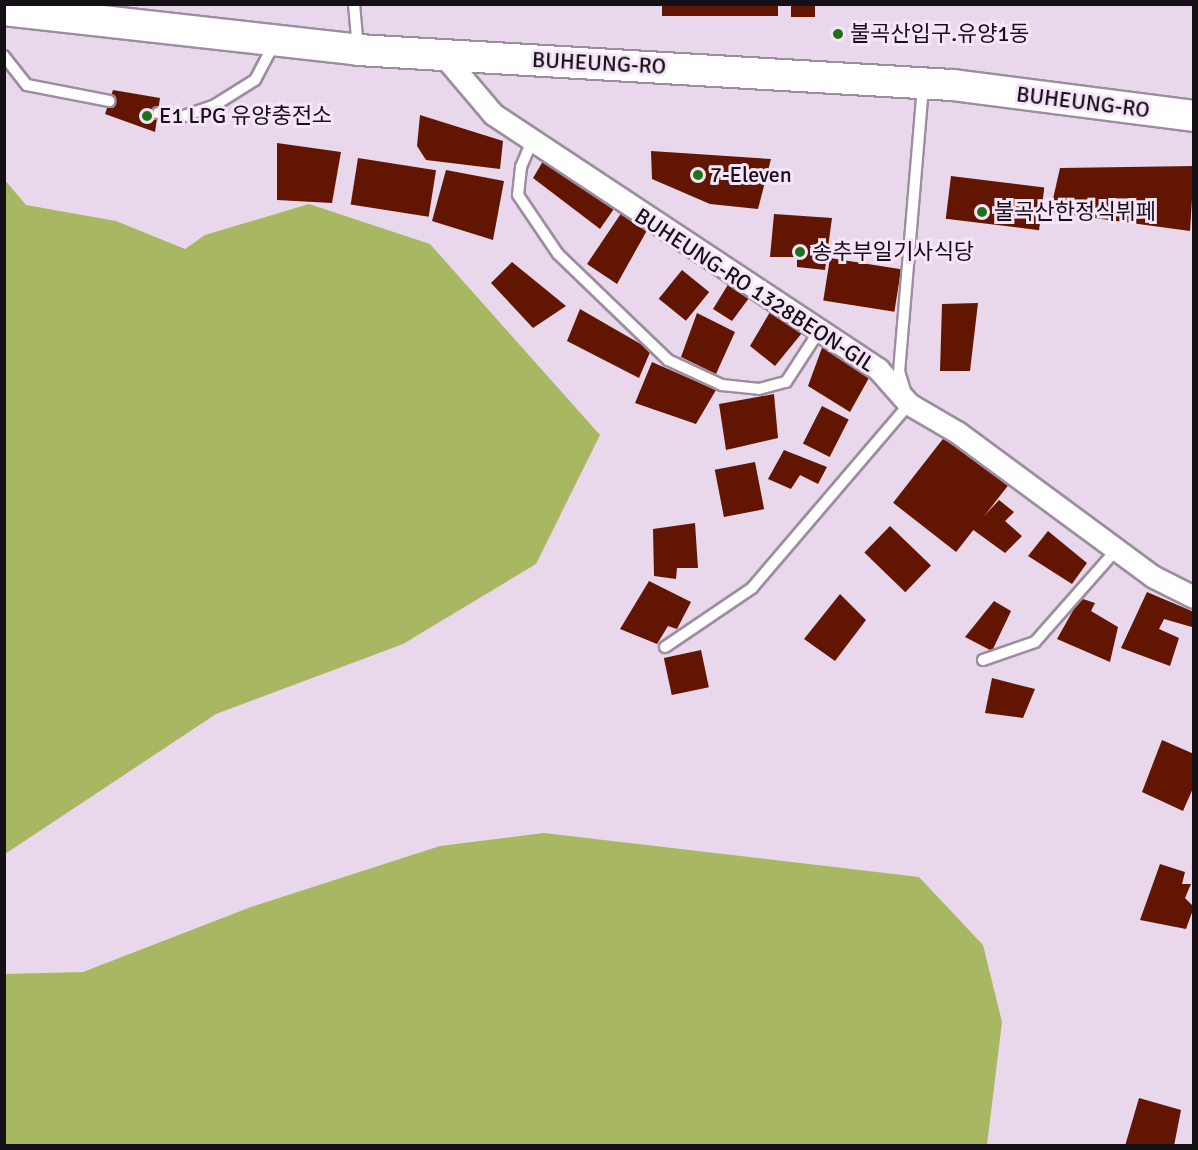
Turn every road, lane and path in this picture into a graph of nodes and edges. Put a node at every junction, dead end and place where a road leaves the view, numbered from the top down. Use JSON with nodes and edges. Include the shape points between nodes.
{"nodes":[{"id":1,"x":354,"y":4,"type":"edge"},
{"id":2,"x":4,"y":10,"type":"edge"},
{"id":3,"x":277,"y":39,"type":"junction"},
{"id":4,"x":358,"y":50,"type":"junction"},
{"id":5,"x":443,"y":55,"type":"junction"},
{"id":6,"x":4,"y":56,"type":"edge"},
{"id":7,"x":923,"y":83,"type":"junction"},
{"id":8,"x":109,"y":100,"type":"dead end"},
{"id":9,"x":158,"y":113,"type":"dead end"},
{"id":10,"x":1194,"y":116,"type":"edge"},
{"id":11,"x":532,"y":141,"type":"junction"},
{"id":12,"x":818,"y":333,"type":"junction"},
{"id":13,"x":909,"y":404,"type":"junction"},
{"id":14,"x":1116,"y":550,"type":"junction"},
{"id":15,"x":1194,"y":597,"type":"edge"},
{"id":16,"x":665,"y":647,"type":"dead end"},
{"id":17,"x":982,"y":660,"type":"dead end"}],
"edges":[{"from":1,"to":4,"type":"lane"},
{"from":2,"to":3,"type":"main road","name":"BUHEUNG-RO"},
{"from":3,"to":4,"type":"main road","name":"BUHEUNG-RO"},
{"from":3,"to":9,"type":"lane","via":[[255,80],[178,118]]},
{"from":4,"to":5,"type":"main road","name":"BUHEUNG-RO"},
{"from":5,"to":7,"type":"main road","name":"BUHEUNG-RO"},
{"from":5,"to":11,"type":"street","name":"BUHEUNG-RO 1328BEON-GIL","via":[[493,114]]},
{"from":6,"to":8,"type":"lane","via":[[27,85]]},
{"from":7,"to":10,"type":"main road","name":"BUHEUNG-RO"},
{"from":7,"to":13,"type":"lane","via":[[899,372]]},
{"from":11,"to":12,"type":"street","name":"BUHEUNG-RO 1328BEON-GIL"},
{"from":11,"to":12,"type":"lane","via":[[521,167],[518,195],[558,254],[668,360],[722,385],[759,389],[786,382]]},
{"from":12,"to":13,"type":"street","name":"BUHEUNG-RO 1328BEON-GIL","via":[[878,369]]},
{"from":13,"to":14,"type":"street","name":"BUHEUNG-RO 1328BEON-GIL","via":[[957,432]]},
{"from":13,"to":16,"type":"lane","via":[[752,588]]},
{"from":14,"to":15,"type":"street","name":"BUHEUNG-RO 1328BEON-GIL"},
{"from":14,"to":17,"type":"lane","via":[[1035,642]]}]}
